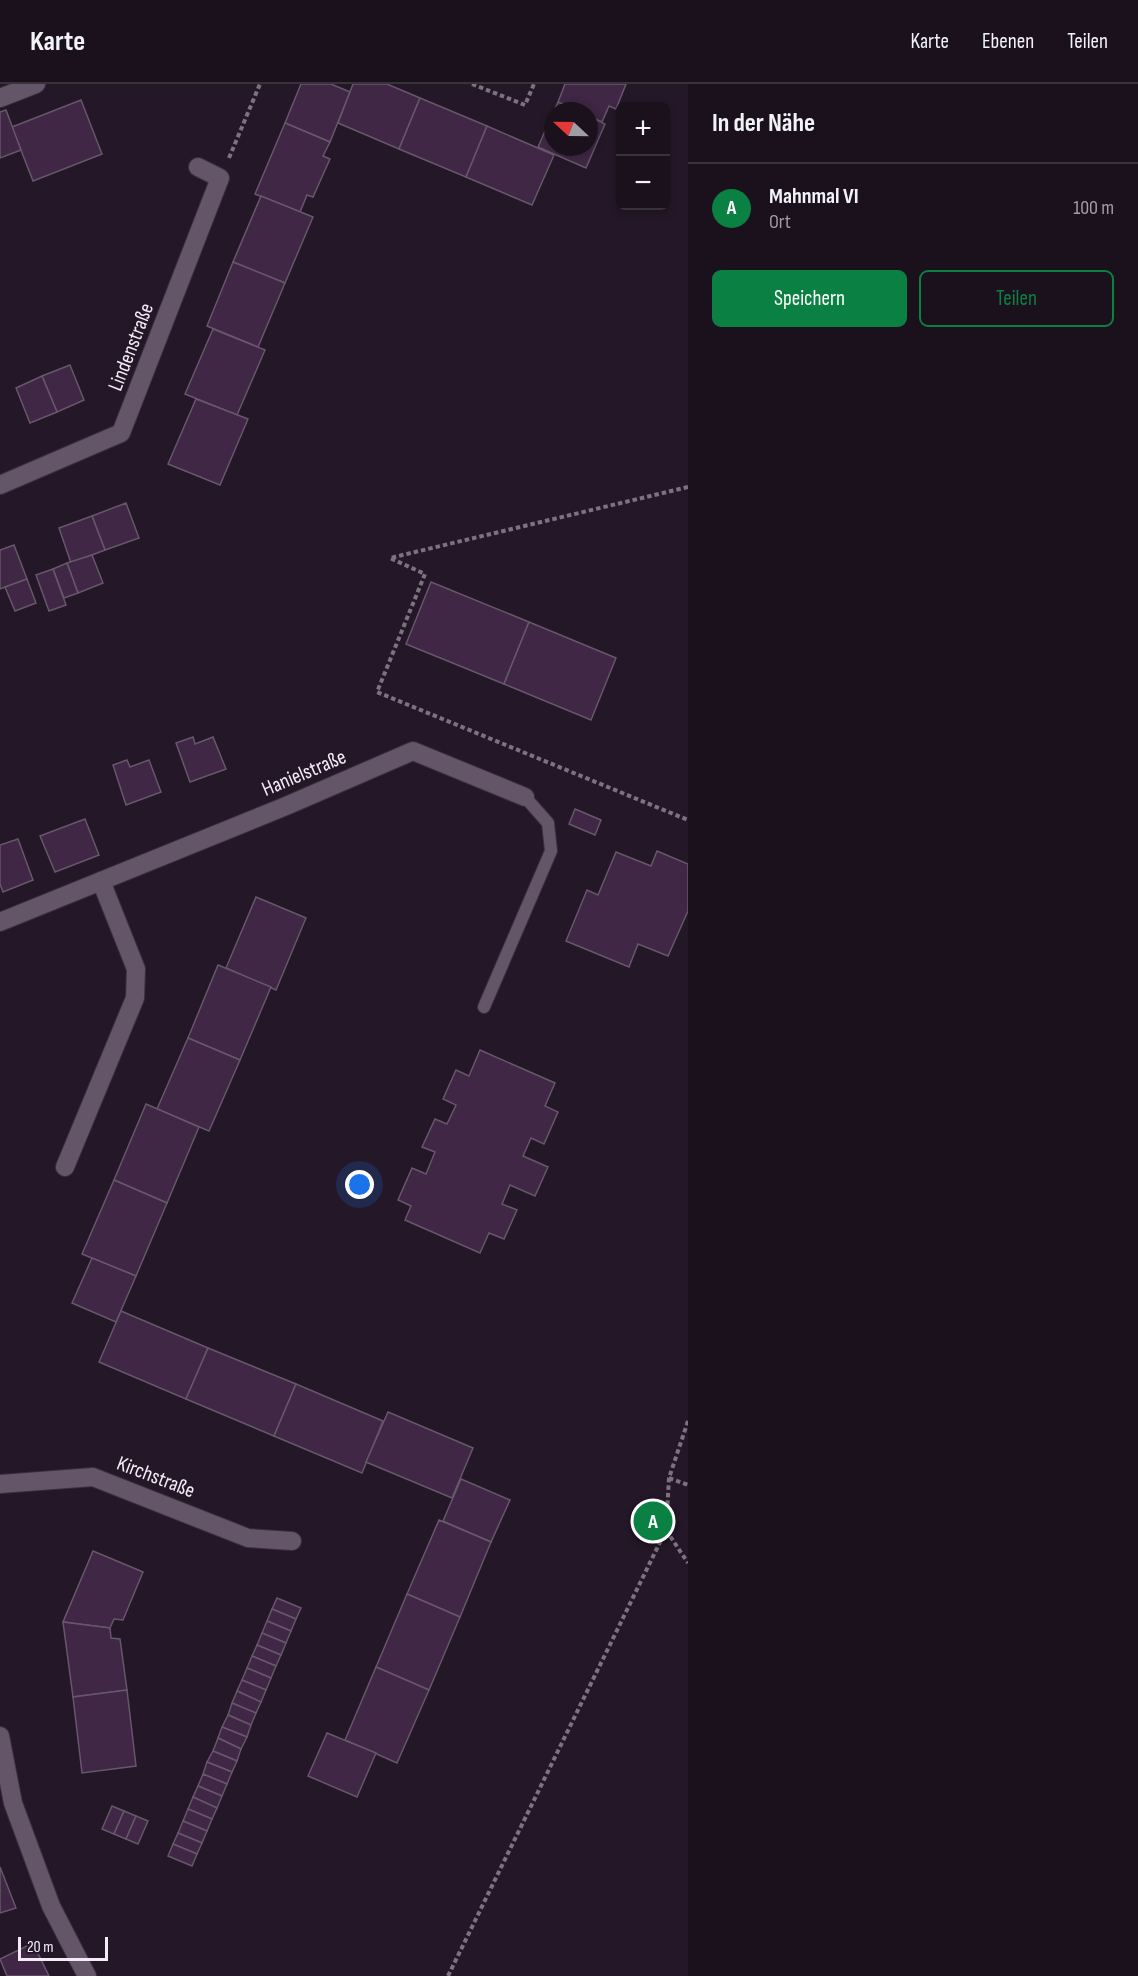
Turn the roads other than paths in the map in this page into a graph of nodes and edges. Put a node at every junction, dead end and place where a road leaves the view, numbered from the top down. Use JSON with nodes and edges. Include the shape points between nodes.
{"nodes":[{"id":1,"x":36,"y":84,"type":"edge"},
{"id":2,"x":0,"y":98,"type":"edge"},
{"id":3,"x":198,"y":167,"type":"dead end"},
{"id":4,"x":0,"y":485,"type":"edge"},
{"id":5,"x":525,"y":797,"type":"joint"},
{"id":6,"x":100,"y":881,"type":"junction"},
{"id":7,"x":0,"y":922,"type":"edge"},
{"id":8,"x":484,"y":1007,"type":"dead end"},
{"id":9,"x":65,"y":1167,"type":"dead end"},
{"id":10,"x":0,"y":1484,"type":"edge"},
{"id":11,"x":292,"y":1541,"type":"dead end"},
{"id":12,"x":0,"y":1736,"type":"edge"},
{"id":13,"x":87,"y":1976,"type":"edge"}],
"edges":[{"from":1,"to":2,"type":"street"},
{"from":3,"to":4,"type":"street","name":"Lindenstraße","via":[[220,178],[121,433]]},
{"from":5,"to":6,"type":"street","name":"Hanielstraße","via":[[412,751]]},
{"from":5,"to":8,"type":"lane","via":[[548,823],[551,851]]},
{"from":6,"to":7,"type":"street","name":"Hanielstraße"},
{"from":6,"to":9,"type":"street","via":[[136,969],[135,998]]},
{"from":10,"to":11,"type":"street","name":"Kirchstraße","via":[[93,1477],[248,1538]]},
{"from":12,"to":13,"type":"street","via":[[13,1803],[51,1906]]}]}
